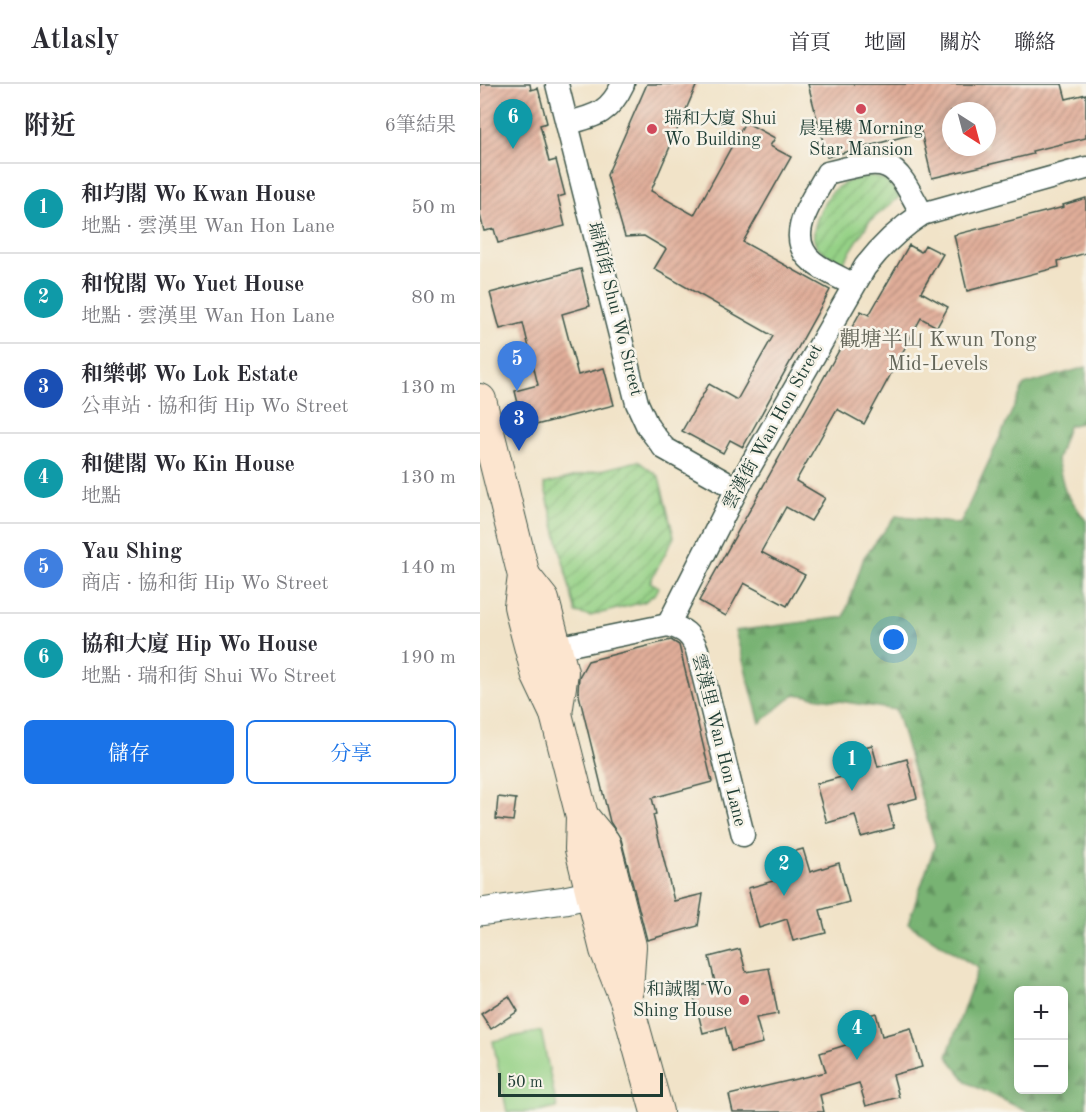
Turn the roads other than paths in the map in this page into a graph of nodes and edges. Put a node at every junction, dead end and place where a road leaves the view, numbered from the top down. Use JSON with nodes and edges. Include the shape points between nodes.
{"nodes":[{"id":1,"x":557,"y":84,"type":"edge"},
{"id":2,"x":623,"y":84,"type":"edge"},
{"id":3,"x":568,"y":123,"type":"junction"},
{"id":4,"x":1086,"y":168,"type":"edge"},
{"id":5,"x":922,"y":214,"type":"junction"},
{"id":6,"x":854,"y":285,"type":"junction"},
{"id":7,"x":480,"y":400,"type":"edge"},
{"id":8,"x":737,"y":489,"type":"junction"},
{"id":9,"x":668,"y":625,"type":"junction"},
{"id":10,"x":544,"y":650,"type":"junction"},
{"id":11,"x":743,"y":835,"type":"dead end"},
{"id":12,"x":604,"y":892,"type":"junction"},
{"id":13,"x":480,"y":912,"type":"edge"},
{"id":14,"x":657,"y":1112,"type":"edge"}],
"edges":[{"from":1,"to":3,"type":"street","name":"瑞和街 Shui Wo Street"},
{"from":2,"to":3,"type":"street","via":[[615,100],[594,116]]},
{"from":3,"to":8,"type":"street","name":"瑞和街 Shui Wo Street","via":[[637,403],[664,448]]},
{"from":4,"to":5,"type":"street","name":"雲漢街 Wan Hon Street"},
{"from":5,"to":6,"type":"street","name":"雲漢街 Wan Hon Street","via":[[881,246]]},
{"from":5,"to":6,"type":"street","via":[[901,176],[892,168],[867,162],[827,173],[801,222],[799,236],[803,250],[813,262]]},
{"from":6,"to":8,"type":"street","name":"雲漢街 Wan Hon Street"},
{"from":7,"to":10,"type":"main road","via":[[524,576],[520,606]]},
{"from":8,"to":9,"type":"street","name":"雲漢街 Wan Hon Street"},
{"from":9,"to":10,"type":"street"},
{"from":9,"to":11,"type":"street","name":"雲漢里 Wan Hon Lane","via":[[692,637],[697,650]]},
{"from":10,"to":12,"type":"main road","via":[[538,676],[556,714],[582,816],[604,843]]},
{"from":12,"to":13,"type":"street"},
{"from":12,"to":14,"type":"main road","via":[[630,946],[626,1000]]}]}
